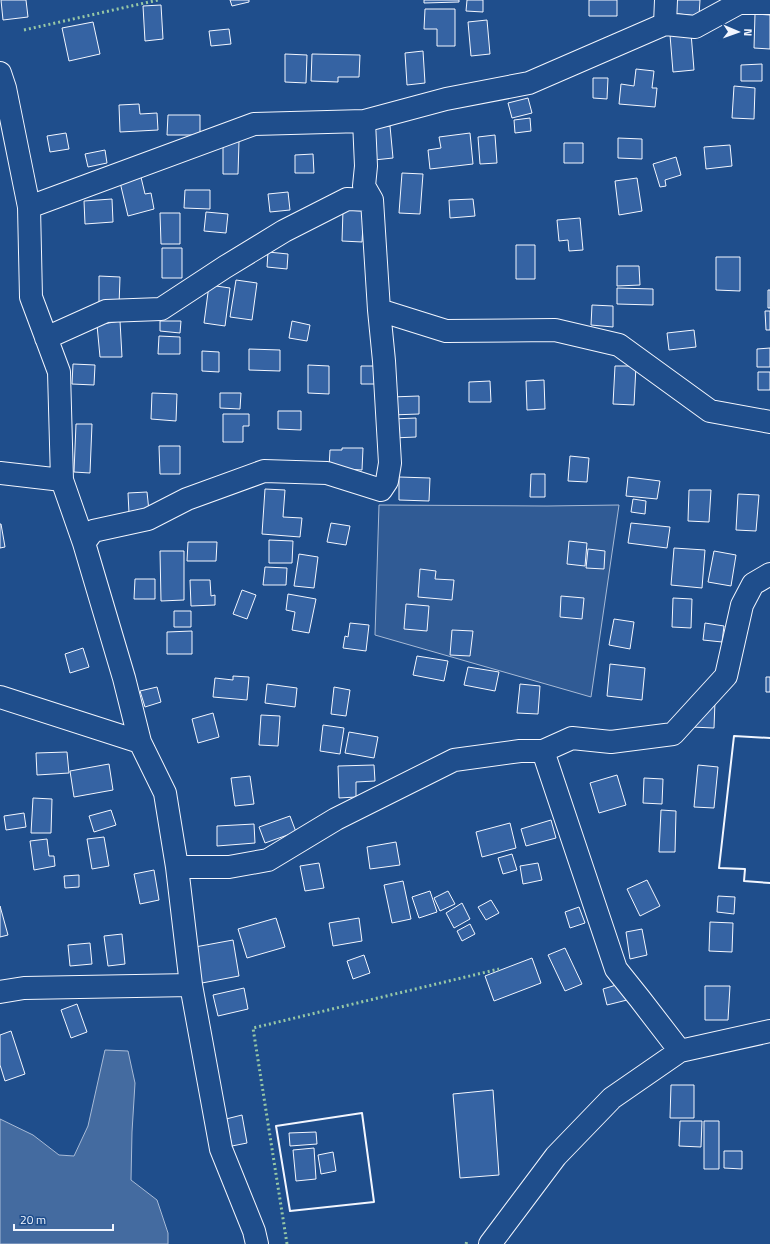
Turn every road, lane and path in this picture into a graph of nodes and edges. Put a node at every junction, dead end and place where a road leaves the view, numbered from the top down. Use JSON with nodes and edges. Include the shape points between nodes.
{"nodes":[{"id":1,"x":666,"y":0,"type":"edge"},
{"id":2,"x":770,"y":3,"type":"edge"},
{"id":3,"x":665,"y":24,"type":"junction"},
{"id":4,"x":0,"y":73,"type":"edge"},
{"id":5,"x":364,"y":121,"type":"junction"},
{"id":6,"x":372,"y":200,"type":"junction"},
{"id":7,"x":30,"y":207,"type":"junction"},
{"id":8,"x":379,"y":310,"type":"junction"},
{"id":9,"x":46,"y":338,"type":"junction"},
{"id":10,"x":770,"y":422,"type":"edge"},
{"id":11,"x":0,"y":472,"type":"edge"},
{"id":12,"x":62,"y":480,"type":"junction"},
{"id":13,"x":84,"y":543,"type":"junction"},
{"id":14,"x":770,"y":574,"type":"edge"},
{"id":15,"x":0,"y":697,"type":"edge"},
{"id":16,"x":140,"y":742,"type":"junction"},
{"id":17,"x":543,"y":751,"type":"junction"},
{"id":18,"x":176,"y":867,"type":"junction"},
{"id":19,"x":191,"y":985,"type":"junction"},
{"id":20,"x":0,"y":992,"type":"edge"},
{"id":21,"x":770,"y":1031,"type":"edge"},
{"id":22,"x":680,"y":1051,"type":"junction"},
{"id":23,"x":257,"y":1244,"type":"edge"},
{"id":24,"x":490,"y":1244,"type":"edge"}],
"edges":[{"from":1,"to":3,"type":"street"},
{"from":2,"to":3,"type":"street","via":[[739,3],[695,28]]},
{"from":3,"to":5,"type":"street","via":[[529,83],[446,99]]},
{"from":4,"to":7,"type":"street"},
{"from":5,"to":6,"type":"street","via":[[364,186]]},
{"from":5,"to":7,"type":"street","via":[[254,124]]},
{"from":6,"to":8,"type":"street"},
{"from":6,"to":9,"type":"street","via":[[347,199],[284,231],[161,309],[106,311]]},
{"from":7,"to":9,"type":"street","via":[[31,297]]},
{"from":8,"to":10,"type":"street","via":[[446,331],[555,330],[619,345],[710,411]]},
{"from":8,"to":13,"type":"street","via":[[390,464],[387,481],[381,490],[327,473],[264,471],[187,499],[148,519],[93,531]]},
{"from":9,"to":12,"type":"street","via":[[59,372]]},
{"from":11,"to":12,"type":"street"},
{"from":12,"to":13,"type":"street"},
{"from":13,"to":16,"type":"street"},
{"from":14,"to":17,"type":"street","via":[[753,584],[742,605],[726,676],[673,734],[612,742],[572,738]]},
{"from":15,"to":16,"type":"street"},
{"from":16,"to":18,"type":"street","via":[[165,793]]},
{"from":17,"to":18,"type":"street","via":[[520,751],[454,760],[336,820],[268,860],[229,867]]},
{"from":17,"to":22,"type":"street","via":[[616,969]]},
{"from":18,"to":19,"type":"street"},
{"from":19,"to":20,"type":"street","via":[[24,988]]},
{"from":19,"to":23,"type":"street","via":[[221,1150]]},
{"from":21,"to":22,"type":"street"},
{"from":22,"to":24,"type":"street","via":[[612,1098],[556,1156]]}]}
